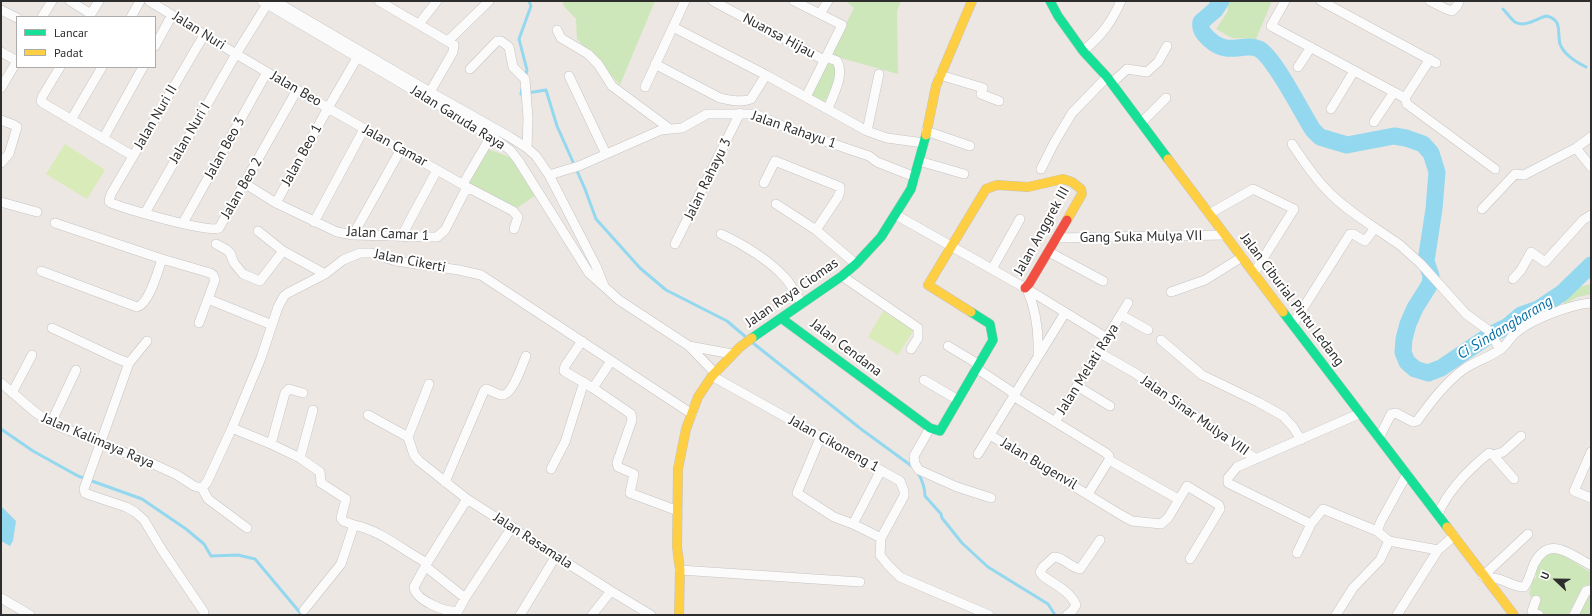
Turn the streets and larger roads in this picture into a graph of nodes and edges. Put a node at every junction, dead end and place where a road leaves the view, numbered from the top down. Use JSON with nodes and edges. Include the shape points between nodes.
{"nodes":[{"id":1,"x":52,"y":1,"type":"edge"},
{"id":2,"x":70,"y":1,"type":"edge"},
{"id":3,"x":99,"y":1,"type":"edge"},
{"id":4,"x":140,"y":1,"type":"edge"},
{"id":5,"x":149,"y":1,"type":"edge"},
{"id":6,"x":437,"y":1,"type":"edge"},
{"id":7,"x":489,"y":1,"type":"edge"},
{"id":8,"x":685,"y":1,"type":"edge"},
{"id":9,"x":713,"y":1,"type":"edge"},
{"id":10,"x":794,"y":1,"type":"edge"},
{"id":11,"x":828,"y":1,"type":"edge"},
{"id":12,"x":972,"y":1,"type":"edge"},
{"id":13,"x":1050,"y":1,"type":"edge"},
{"id":14,"x":1121,"y":1,"type":"edge"},
{"id":15,"x":1285,"y":1,"type":"edge"},
{"id":16,"x":1321,"y":1,"type":"edge"},
{"id":17,"x":1430,"y":1,"type":"edge"},
{"id":18,"x":1459,"y":1,"type":"edge"},
{"id":19,"x":268,"y":2,"type":"edge"},
{"id":20,"x":384,"y":2,"type":"edge"},
{"id":21,"x":284,"y":6,"type":"edge"},
{"id":22,"x":1,"y":10,"type":"edge"},
{"id":23,"x":820,"y":14,"type":"junction"},
{"id":24,"x":90,"y":15,"type":"edge"},
{"id":25,"x":172,"y":15,"type":"junction"},
{"id":26,"x":43,"y":16,"type":"edge"},
{"id":27,"x":132,"y":16,"type":"edge"},
{"id":28,"x":16,"y":18,"type":"edge"},
{"id":29,"x":419,"y":24,"type":"junction"},
{"id":30,"x":673,"y":27,"type":"junction"},
{"id":31,"x":557,"y":30,"type":"dead end"},
{"id":32,"x":204,"y":34,"type":"junction"},
{"id":33,"x":448,"y":41,"type":"junction"},
{"id":34,"x":156,"y":44,"type":"edge"},
{"id":35,"x":1167,"y":46,"type":"dead end"},
{"id":36,"x":1310,"y":47,"type":"junction"},
{"id":37,"x":349,"y":49,"type":"junction"},
{"id":38,"x":1083,"y":51,"type":"junction"},
{"id":39,"x":1,"y":52,"type":"edge"},
{"id":40,"x":236,"y":54,"type":"junction"},
{"id":41,"x":357,"y":58,"type":"junction"},
{"id":42,"x":825,"y":58,"type":"junction"},
{"id":43,"x":16,"y":60,"type":"edge"},
{"id":44,"x":16,"y":63,"type":"edge"},
{"id":45,"x":655,"y":64,"type":"junction"},
{"id":46,"x":1298,"y":67,"type":"dead end"},
{"id":47,"x":59,"y":68,"type":"edge"},
{"id":48,"x":101,"y":68,"type":"edge"},
{"id":49,"x":142,"y":68,"type":"edge"},
{"id":50,"x":470,"y":69,"type":"dead end"},
{"id":51,"x":1354,"y":71,"type":"junction"},
{"id":52,"x":267,"y":72,"type":"junction"},
{"id":53,"x":879,"y":74,"type":"dead end"},
{"id":54,"x":766,"y":75,"type":"junction"},
{"id":55,"x":940,"y":75,"type":"junction"},
{"id":56,"x":569,"y":76,"type":"dead end"},
{"id":57,"x":1110,"y":80,"type":"junction"},
{"id":58,"x":644,"y":86,"type":"dead end"},
{"id":59,"x":1,"y":88,"type":"edge"},
{"id":60,"x":297,"y":90,"type":"junction"},
{"id":61,"x":430,"y":92,"type":"junction"},
{"id":62,"x":1394,"y":92,"type":"junction"},
{"id":63,"x":806,"y":97,"type":"junction"},
{"id":64,"x":1166,"y":98,"type":"dead end"},
{"id":65,"x":1405,"y":98,"type":"junction"},
{"id":66,"x":999,"y":101,"type":"dead end"},
{"id":67,"x":328,"y":108,"type":"junction"},
{"id":68,"x":828,"y":109,"type":"junction"},
{"id":69,"x":1331,"y":109,"type":"dead end"},
{"id":70,"x":740,"y":113,"type":"junction"},
{"id":71,"x":1,"y":120,"type":"edge"},
{"id":72,"x":72,"y":120,"type":"junction"},
{"id":73,"x":1374,"y":122,"type":"dead end"},
{"id":74,"x":1142,"y":123,"type":"junction"},
{"id":75,"x":364,"y":129,"type":"junction"},
{"id":76,"x":670,"y":129,"type":"junction"},
{"id":77,"x":867,"y":131,"type":"junction"},
{"id":78,"x":926,"y":131,"type":"junction"},
{"id":79,"x":491,"y":136,"type":"junction"},
{"id":80,"x":1591,"y":137,"type":"edge"},
{"id":81,"x":103,"y":139,"type":"junction"},
{"id":82,"x":924,"y":143,"type":"junction"},
{"id":83,"x":1292,"y":144,"type":"dead end"},
{"id":84,"x":970,"y":146,"type":"dead end"},
{"id":85,"x":527,"y":148,"type":"junction"},
{"id":86,"x":1576,"y":148,"type":"junction"},
{"id":87,"x":401,"y":149,"type":"junction"},
{"id":88,"x":606,"y":154,"type":"junction"},
{"id":89,"x":133,"y":156,"type":"junction"},
{"id":90,"x":919,"y":161,"type":"junction"},
{"id":91,"x":1,"y":163,"type":"edge"},
{"id":92,"x":1591,"y":167,"type":"edge"},
{"id":93,"x":1495,"y":168,"type":"dead end"},
{"id":94,"x":1041,"y":169,"type":"dead end"},
{"id":95,"x":437,"y":170,"type":"junction"},
{"id":96,"x":964,"y":174,"type":"dead end"},
{"id":97,"x":549,"y":175,"type":"junction"},
{"id":98,"x":915,"y":177,"type":"junction"},
{"id":99,"x":244,"y":183,"type":"junction"},
{"id":100,"x":764,"y":183,"type":"dead end"},
{"id":101,"x":465,"y":186,"type":"junction"},
{"id":102,"x":109,"y":201,"type":"joint"},
{"id":103,"x":1,"y":202,"type":"edge"},
{"id":104,"x":276,"y":203,"type":"junction"},
{"id":105,"x":776,"y":204,"type":"dead end"},
{"id":106,"x":1482,"y":209,"type":"dead end"},
{"id":107,"x":37,"y":212,"type":"dead end"},
{"id":108,"x":145,"y":213,"type":"junction"},
{"id":109,"x":1209,"y":214,"type":"junction"},
{"id":110,"x":896,"y":215,"type":"junction"},
{"id":111,"x":1591,"y":215,"type":"edge"},
{"id":112,"x":1020,"y":219,"type":"dead end"},
{"id":113,"x":314,"y":222,"type":"junction"},
{"id":114,"x":55,"y":223,"type":"dead end"},
{"id":115,"x":183,"y":223,"type":"junction"},
{"id":116,"x":1375,"y":228,"type":"junction"},
{"id":117,"x":514,"y":229,"type":"dead end"},
{"id":118,"x":816,"y":230,"type":"junction"},
{"id":119,"x":258,"y":231,"type":"dead end"},
{"id":120,"x":721,"y":234,"type":"dead end"},
{"id":121,"x":353,"y":235,"type":"junction"},
{"id":122,"x":1225,"y":235,"type":"junction"},
{"id":123,"x":401,"y":237,"type":"junction"},
{"id":124,"x":1057,"y":238,"type":"junction"},
{"id":125,"x":216,"y":244,"type":"dead end"},
{"id":126,"x":675,"y":244,"type":"dead end"},
{"id":127,"x":952,"y":246,"type":"junction"},
{"id":128,"x":283,"y":251,"type":"junction"},
{"id":129,"x":1048,"y":252,"type":"junction"},
{"id":130,"x":1242,"y":257,"type":"junction"},
{"id":131,"x":162,"y":259,"type":"junction"},
{"id":132,"x":856,"y":264,"type":"junction"},
{"id":133,"x":992,"y":269,"type":"junction"},
{"id":134,"x":42,"y":271,"type":"dead end"},
{"id":135,"x":1254,"y":273,"type":"junction"},
{"id":136,"x":325,"y":274,"type":"junction"},
{"id":137,"x":842,"y":276,"type":"junction"},
{"id":138,"x":1513,"y":279,"type":"dead end"},
{"id":139,"x":1104,"y":281,"type":"dead end"},
{"id":140,"x":604,"y":287,"type":"junction"},
{"id":141,"x":1026,"y":289,"type":"junction"},
{"id":142,"x":1171,"y":292,"type":"dead end"},
{"id":143,"x":208,"y":299,"type":"junction"},
{"id":144,"x":1591,"y":302,"type":"edge"},
{"id":145,"x":1128,"y":303,"type":"dead end"},
{"id":146,"x":802,"y":304,"type":"junction"},
{"id":147,"x":1065,"y":313,"type":"junction"},
{"id":148,"x":1121,"y":315,"type":"junction"},
{"id":149,"x":781,"y":318,"type":"junction"},
{"id":150,"x":200,"y":323,"type":"dead end"},
{"id":151,"x":1293,"y":324,"type":"junction"},
{"id":152,"x":272,"y":325,"type":"junction"},
{"id":153,"x":52,"y":328,"type":"dead end"},
{"id":154,"x":1148,"y":330,"type":"dead end"},
{"id":155,"x":1107,"y":338,"type":"junction"},
{"id":156,"x":1161,"y":340,"type":"dead end"},
{"id":157,"x":147,"y":341,"type":"dead end"},
{"id":158,"x":582,"y":341,"type":"junction"},
{"id":159,"x":689,"y":346,"type":"junction"},
{"id":160,"x":948,"y":346,"type":"dead end"},
{"id":161,"x":911,"y":349,"type":"dead end"},
{"id":162,"x":1500,"y":350,"type":"junction"},
{"id":163,"x":1098,"y":352,"type":"junction"},
{"id":164,"x":732,"y":354,"type":"junction"},
{"id":165,"x":32,"y":355,"type":"dead end"},
{"id":166,"x":1038,"y":355,"type":"junction"},
{"id":167,"x":526,"y":356,"type":"dead end"},
{"id":168,"x":611,"y":361,"type":"junction"},
{"id":169,"x":129,"y":363,"type":"junction"},
{"id":170,"x":977,"y":366,"type":"junction"},
{"id":171,"x":76,"y":370,"type":"dead end"},
{"id":172,"x":713,"y":374,"type":"junction"},
{"id":173,"x":924,"y":380,"type":"dead end"},
{"id":174,"x":584,"y":382,"type":"junction"},
{"id":175,"x":1,"y":383,"type":"edge"},
{"id":176,"x":429,"y":384,"type":"dead end"},
{"id":177,"x":1077,"y":386,"type":"junction"},
{"id":178,"x":593,"y":388,"type":"junction"},
{"id":179,"x":12,"y":392,"type":"junction"},
{"id":180,"x":303,"y":393,"type":"dead end"},
{"id":181,"x":1014,"y":395,"type":"junction"},
{"id":182,"x":958,"y":400,"type":"junction"},
{"id":183,"x":1110,"y":406,"type":"dead end"},
{"id":184,"x":313,"y":410,"type":"dead end"},
{"id":185,"x":1361,"y":413,"type":"junction"},
{"id":186,"x":692,"y":414,"type":"junction"},
{"id":187,"x":368,"y":415,"type":"dead end"},
{"id":188,"x":1055,"y":422,"type":"junction"},
{"id":189,"x":51,"y":423,"type":"junction"},
{"id":190,"x":232,"y":428,"type":"junction"},
{"id":191,"x":930,"y":428,"type":"junction"},
{"id":192,"x":990,"y":435,"type":"junction"},
{"id":193,"x":821,"y":436,"type":"junction"},
{"id":194,"x":1521,"y":436,"type":"dead end"},
{"id":195,"x":408,"y":437,"type":"junction"},
{"id":196,"x":1379,"y":438,"type":"junction"},
{"id":197,"x":1301,"y":440,"type":"junction"},
{"id":198,"x":101,"y":442,"type":"junction"},
{"id":199,"x":270,"y":444,"type":"junction"},
{"id":200,"x":1591,"y":452,"type":"edge"},
{"id":201,"x":978,"y":454,"type":"dead end"},
{"id":202,"x":1493,"y":455,"type":"junction"},
{"id":203,"x":300,"y":458,"type":"junction"},
{"id":204,"x":1256,"y":459,"type":"junction"},
{"id":205,"x":1109,"y":460,"type":"junction"},
{"id":206,"x":551,"y":469,"type":"dead end"},
{"id":207,"x":881,"y":470,"type":"junction"},
{"id":208,"x":1407,"y":474,"type":"junction"},
{"id":209,"x":1514,"y":479,"type":"dead end"},
{"id":210,"x":445,"y":482,"type":"junction"},
{"id":211,"x":202,"y":488,"type":"junction"},
{"id":212,"x":1088,"y":494,"type":"junction"},
{"id":213,"x":991,"y":498,"type":"dead end"},
{"id":214,"x":1591,"y":498,"type":"edge"},
{"id":215,"x":1178,"y":499,"type":"junction"},
{"id":216,"x":467,"y":500,"type":"junction"},
{"id":217,"x":678,"y":510,"type":"junction"},
{"id":218,"x":1438,"y":514,"type":"junction"},
{"id":219,"x":853,"y":524,"type":"junction"},
{"id":220,"x":1311,"y":524,"type":"junction"},
{"id":221,"x":354,"y":525,"type":"junction"},
{"id":222,"x":512,"y":527,"type":"junction"},
{"id":223,"x":247,"y":528,"type":"dead end"},
{"id":224,"x":1377,"y":531,"type":"junction"},
{"id":225,"x":1528,"y":534,"type":"dead end"},
{"id":226,"x":1454,"y":536,"type":"junction"},
{"id":227,"x":881,"y":538,"type":"junction"},
{"id":228,"x":1100,"y":540,"type":"dead end"},
{"id":229,"x":1388,"y":541,"type":"junction"},
{"id":230,"x":1438,"y":550,"type":"junction"},
{"id":231,"x":1297,"y":553,"type":"dead end"},
{"id":232,"x":556,"y":556,"type":"junction"},
{"id":233,"x":1190,"y":559,"type":"dead end"},
{"id":234,"x":426,"y":565,"type":"junction"},
{"id":235,"x":1591,"y":565,"type":"edge"},
{"id":236,"x":680,"y":570,"type":"junction"},
{"id":237,"x":1484,"y":577,"type":"junction"},
{"id":238,"x":860,"y":582,"type":"dead end"},
{"id":239,"x":1591,"y":591,"type":"edge"},
{"id":240,"x":611,"y":592,"type":"junction"},
{"id":241,"x":1,"y":598,"type":"edge"},
{"id":242,"x":465,"y":598,"type":"junction"},
{"id":243,"x":1536,"y":600,"type":"dead end"},
{"id":244,"x":434,"y":607,"type":"junction"},
{"id":245,"x":304,"y":610,"type":"dead end"},
{"id":246,"x":204,"y":612,"type":"dead end"},
{"id":247,"x":30,"y":615,"type":"edge"},
{"id":248,"x":429,"y":615,"type":"edge"},
{"id":249,"x":520,"y":615,"type":"edge"},
{"id":250,"x":592,"y":615,"type":"edge"},
{"id":251,"x":651,"y":615,"type":"edge"},
{"id":252,"x":680,"y":615,"type":"edge"},
{"id":253,"x":989,"y":615,"type":"edge"},
{"id":254,"x":1068,"y":615,"type":"edge"},
{"id":255,"x":1336,"y":615,"type":"edge"},
{"id":256,"x":1397,"y":615,"type":"edge"},
{"id":257,"x":1514,"y":615,"type":"edge"},
{"id":258,"x":1539,"y":615,"type":"edge"},
{"id":259,"x":1574,"y":615,"type":"edge"}],
"edges":[{"from":1,"to":26,"type":"street"},
{"from":2,"to":24,"type":"street"},
{"from":3,"to":24,"type":"street"},
{"from":4,"to":27,"type":"street"},
{"from":5,"to":25,"type":"street","name":"Jalan Nuri"},
{"from":6,"to":29,"type":"street"},
{"from":7,"to":33,"type":"street"},
{"from":8,"to":30,"type":"street"},
{"from":9,"to":42,"type":"street","name":"Nuansa Hijau"},
{"from":10,"to":23,"type":"street","name":"Nuansa Hijau"},
{"from":11,"to":23,"type":"street"},
{"from":12,"to":55,"type":"street","name":"Jalan Raya Ciomas"},
{"from":13,"to":38,"type":"street","name":"Jalan Ciburial Pintu Ledang"},
{"from":14,"to":38,"type":"street","via":[[1099,38]]},
{"from":15,"to":36,"type":"street","via":[[1271,26]]},
{"from":16,"to":65,"type":"street","via":[[1433,61]]},
{"from":17,"to":18,"type":"street","via":[[1452,10]]},
{"from":19,"to":21,"type":"street","name":"Jalan Garuda Raya"},
{"from":19,"to":40,"type":"street","name":"Jalan Nuri"},
{"from":20,"to":29,"type":"street"},
{"from":21,"to":37,"type":"street","name":"Jalan Garuda Raya"},
{"from":22,"to":28,"type":"street"},
{"from":23,"to":42,"type":"street","name":"Nuansa Hijau","via":[[842,25]]},
{"from":25,"to":32,"type":"street","name":"Jalan Nuri"},
{"from":25,"to":34,"type":"street"},
{"from":29,"to":33,"type":"street"},
{"from":30,"to":45,"type":"street"},
{"from":30,"to":54,"type":"street"},
{"from":31,"to":76,"type":"street","via":[[561,38],[588,54],[598,64],[612,86]]},
{"from":32,"to":40,"type":"street","name":"Jalan Nuri"},
{"from":32,"to":89,"type":"street","name":"Jalan Nuri II"},
{"from":33,"to":61,"type":"street","via":[[454,45],[453,52]]},
{"from":35,"to":57,"type":"street","via":[[1158,62],[1147,72],[1127,69]]},
{"from":36,"to":46,"type":"street"},
{"from":36,"to":51,"type":"street"},
{"from":37,"to":41,"type":"street","name":"Jalan Garuda Raya"},
{"from":37,"to":61,"type":"street","name":"Jalan Garuda Raya"},
{"from":38,"to":57,"type":"street","name":"Jalan Ciburial Pintu Ledang"},
{"from":39,"to":43,"type":"street"},
{"from":40,"to":52,"type":"street","name":"Jalan Beo"},
{"from":40,"to":108,"type":"street","name":"Jalan Nuri I"},
{"from":41,"to":67,"type":"street","name":"Jalan Beo"},
{"from":41,"to":79,"type":"street","name":"Jalan Garuda Raya"},
{"from":42,"to":63,"type":"street","name":"Nuansa Hijau"},
{"from":42,"to":68,"type":"street","name":"Nuansa Hijau","via":[[837,61],[840,70]]},
{"from":44,"to":59,"type":"street"},
{"from":45,"to":54,"type":"street","via":[[720,98],[729,100],[751,99]]},
{"from":45,"to":58,"type":"street"},
{"from":47,"to":72,"type":"street","via":[[41,101]]},
{"from":48,"to":72,"type":"street"},
{"from":49,"to":81,"type":"street"},
{"from":50,"to":85,"type":"street","via":[[494,42],[501,41],[506,44],[512,56],[513,67],[524,79],[528,118]]},
{"from":51,"to":62,"type":"street"},
{"from":51,"to":69,"type":"street"},
{"from":52,"to":60,"type":"street","name":"Jalan Beo"},
{"from":52,"to":115,"type":"street","name":"Jalan Beo 3"},
{"from":53,"to":77,"type":"street"},
{"from":54,"to":63,"type":"street"},
{"from":55,"to":66,"type":"street","via":[[982,88],[982,94]]},
{"from":55,"to":78,"type":"street","name":"Jalan Raya Ciomas"},
{"from":56,"to":88,"type":"street"},
{"from":57,"to":74,"type":"street","name":"Jalan Ciburial Pintu Ledang"},
{"from":57,"to":94,"type":"street","via":[[1072,113]]},
{"from":60,"to":67,"type":"street","name":"Jalan Beo"},
{"from":60,"to":99,"type":"street","name":"Jalan Beo 2"},
{"from":61,"to":85,"type":"street","name":"Jalan Garuda Raya"},
{"from":62,"to":65,"type":"street"},
{"from":62,"to":73,"type":"street"},
{"from":63,"to":68,"type":"street"},
{"from":64,"to":74,"type":"street"},
{"from":65,"to":93,"type":"street","via":[[1407,104]]},
{"from":67,"to":75,"type":"street","name":"Jalan Camar"},
{"from":67,"to":104,"type":"street","name":"Jalan Beo 1"},
{"from":68,"to":77,"type":"street"},
{"from":70,"to":76,"type":"street","name":"Jalan Rahayu 1","via":[[707,114],[682,128]]},
{"from":70,"to":98,"type":"street","name":"Jalan Rahayu 1","via":[[755,114],[792,130],[869,156],[877,162]]},
{"from":70,"to":126,"type":"street","name":"Jalan Rahayu 3"},
{"from":71,"to":91,"type":"street","via":[[18,127],[9,154]]},
{"from":72,"to":81,"type":"street"},
{"from":74,"to":109,"type":"street","name":"Jalan Ciburial Pintu Ledang"},
{"from":75,"to":87,"type":"street","name":"Jalan Camar"},
{"from":75,"to":113,"type":"street"},
{"from":76,"to":88,"type":"street","name":"Jalan Rahayu 1","via":[[661,130]]},
{"from":77,"to":82,"type":"street","via":[[886,138]]},
{"from":78,"to":82,"type":"street","name":"Jalan Raya Ciomas"},
{"from":78,"to":84,"type":"street"},
{"from":79,"to":101,"type":"street"},
{"from":79,"to":140,"type":"street","name":"Jalan Garuda Raya","via":[[510,150],[518,160],[588,273]]},
{"from":80,"to":86,"type":"street"},
{"from":81,"to":89,"type":"street"},
{"from":82,"to":90,"type":"street","name":"Jalan Raya Ciomas"},
{"from":83,"to":116,"type":"street","via":[[1326,190]]},
{"from":85,"to":97,"type":"street","name":"Jalan Garuda Raya"},
{"from":86,"to":92,"type":"street"},
{"from":86,"to":106,"type":"street","via":[[1524,175],[1515,174]]},
{"from":87,"to":95,"type":"street","name":"Jalan Camar"},
{"from":87,"to":121,"type":"street"},
{"from":88,"to":97,"type":"street","name":"Jalan Rahayu 1"},
{"from":89,"to":102,"type":"street","name":"Jalan Nuri II"},
{"from":90,"to":96,"type":"street"},
{"from":90,"to":98,"type":"street","name":"Jalan Raya Ciomas"},
{"from":95,"to":101,"type":"street","name":"Jalan Camar"},
{"from":95,"to":123,"type":"street"},
{"from":97,"to":140,"type":"street","name":"Jalan Garuda Raya","via":[[596,266]]},
{"from":98,"to":110,"type":"street","name":"Jalan Raya Ciomas"},
{"from":99,"to":104,"type":"street","name":"Jalan Camar 1"},
{"from":99,"to":115,"type":"street","name":"Jalan Beo 2","via":[[219,228]]},
{"from":100,"to":118,"type":"street","via":[[775,161],[840,188],[838,197]]},
{"from":101,"to":117,"type":"street","name":"Jalan Camar","via":[[515,212],[518,217]]},
{"from":101,"to":123,"type":"street","name":"Jalan Camar 1","via":[[442,234],[432,237]]},
{"from":102,"to":108,"type":"street","name":"Jalan Beo 2"},
{"from":103,"to":107,"type":"street"},
{"from":104,"to":113,"type":"street","name":"Jalan Camar 1"},
{"from":105,"to":118,"type":"street"},
{"from":108,"to":115,"type":"street","name":"Jalan Beo 2"},
{"from":109,"to":122,"type":"street","name":"Jalan Ciburial Pintu Ledang"},
{"from":109,"to":135,"type":"street","via":[[1253,189],[1294,209]]},
{"from":110,"to":127,"type":"street"},
{"from":110,"to":132,"type":"street","name":"Jalan Raya Ciomas","via":[[881,237]]},
{"from":111,"to":138,"type":"street","via":[[1583,220],[1545,262],[1531,252]]},
{"from":112,"to":133,"type":"street"},
{"from":113,"to":121,"type":"street","name":"Jalan Camar 1","via":[[337,232]]},
{"from":114,"to":131,"type":"street"},
{"from":116,"to":151,"type":"street","via":[[1365,241],[1350,234]]},
{"from":116,"to":162,"type":"street","via":[[1400,245],[1421,264],[1466,314],[1488,330]]},
{"from":118,"to":132,"type":"street"},
{"from":119,"to":128,"type":"street"},
{"from":120,"to":146,"type":"street","via":[[749,248],[776,269]]},
{"from":121,"to":123,"type":"street","name":"Jalan Camar 1"},
{"from":122,"to":124,"type":"street","name":"Gang Suka Mulya VII"},
{"from":122,"to":130,"type":"street","name":"Jalan Ciburial Pintu Ledang"},
{"from":124,"to":127,"type":"street","name":"Jalan Anggrek III","via":[[1082,192],[1072,182],[1063,179],[1028,187],[997,185],[986,189]]},
{"from":124,"to":129,"type":"street","name":"Jalan Anggrek III"},
{"from":125,"to":128,"type":"street","via":[[230,253],[243,274],[260,281]]},
{"from":127,"to":133,"type":"street"},
{"from":127,"to":170,"type":"street","via":[[928,285],[990,324],[993,340]]},
{"from":128,"to":136,"type":"street"},
{"from":129,"to":139,"type":"street"},
{"from":129,"to":141,"type":"street","name":"Jalan Anggrek III"},
{"from":130,"to":135,"type":"street","name":"Jalan Ciburial Pintu Ledang"},
{"from":130,"to":142,"type":"street","via":[[1205,280]]},
{"from":131,"to":134,"type":"street","via":[[146,301],[140,307]]},
{"from":131,"to":143,"type":"street","via":[[213,275],[215,280]]},
{"from":132,"to":137,"type":"street","name":"Jalan Raya Ciomas"},
{"from":133,"to":141,"type":"street"},
{"from":135,"to":151,"type":"street","name":"Jalan Ciburial Pintu Ledang"},
{"from":136,"to":152,"type":"street","name":"Jalan Cikerti","via":[[284,296]]},
{"from":136,"to":158,"type":"street","name":"Jalan Cikerti","via":[[352,255],[360,253],[472,273],[481,276]]},
{"from":137,"to":146,"type":"street","name":"Jalan Raya Ciomas"},
{"from":137,"to":161,"type":"street","via":[[918,328],[918,338]]},
{"from":140,"to":159,"type":"street","name":"Jalan Garuda Raya","via":[[627,306]]},
{"from":141,"to":147,"type":"street"},
{"from":141,"to":166,"type":"street","via":[[1032,301],[1038,329]]},
{"from":143,"to":150,"type":"street"},
{"from":143,"to":152,"type":"street"},
{"from":144,"to":162,"type":"street","via":[[1564,309],[1525,326],[1516,331]]},
{"from":145,"to":148,"type":"street","name":"Jalan Melati Raya"},
{"from":146,"to":149,"type":"street","name":"Jalan Raya Ciomas"},
{"from":147,"to":155,"type":"street"},
{"from":147,"to":166,"type":"street"},
{"from":148,"to":154,"type":"street"},
{"from":148,"to":155,"type":"street","name":"Jalan Melati Raya"},
{"from":149,"to":164,"type":"street","name":"Jalan Raya Ciomas"},
{"from":149,"to":191,"type":"street","name":"Jalan Cendana"},
{"from":151,"to":185,"type":"street","name":"Jalan Ciburial Pintu Ledang"},
{"from":152,"to":190,"type":"street","name":"Jalan Cikerti"},
{"from":153,"to":169,"type":"street"},
{"from":155,"to":163,"type":"street","name":"Jalan Melati Raya"},
{"from":156,"to":197,"type":"street","via":[[1202,375],[1283,416]]},
{"from":157,"to":169,"type":"street"},
{"from":158,"to":168,"type":"street","name":"Jalan Cikerti"},
{"from":158,"to":174,"type":"street","via":[[564,369]]},
{"from":159,"to":164,"type":"street","name":"Jalan Garuda Raya"},
{"from":159,"to":172,"type":"street","name":"Jalan Garuda Raya"},
{"from":160,"to":170,"type":"street"},
{"from":162,"to":196,"type":"street","via":[[1475,362],[1446,384],[1415,422],[1393,413]]},
{"from":163,"to":177,"type":"street","name":"Jalan Melati Raya"},
{"from":163,"to":204,"type":"street","name":"Jalan Sinar Mulya VIII","via":[[1135,374]]},
{"from":164,"to":172,"type":"street","name":"Jalan Raya Ciomas"},
{"from":165,"to":179,"type":"street"},
{"from":166,"to":181,"type":"street"},
{"from":167,"to":210,"type":"street","via":[[506,395],[501,396],[486,389],[484,391]]},
{"from":168,"to":178,"type":"street"},
{"from":168,"to":186,"type":"street","name":"Jalan Cikerti"},
{"from":169,"to":198,"type":"street"},
{"from":170,"to":181,"type":"street"},
{"from":170,"to":182,"type":"street"},
{"from":171,"to":189,"type":"street"},
{"from":172,"to":186,"type":"street","name":"Jalan Raya Ciomas","via":[[698,397]]},
{"from":172,"to":193,"type":"street","name":"Jalan Cikoneng 1"},
{"from":173,"to":182,"type":"street"},
{"from":174,"to":178,"type":"street"},
{"from":174,"to":206,"type":"street","via":[[565,442]]},
{"from":175,"to":179,"type":"street","name":"Jalan Kalimaya Raya"},
{"from":176,"to":195,"type":"street"},
{"from":177,"to":183,"type":"street"},
{"from":177,"to":188,"type":"street","name":"Jalan Melati Raya"},
{"from":178,"to":217,"type":"street","via":[[632,416],[617,463],[634,474],[630,493]]},
{"from":179,"to":189,"type":"street","name":"Jalan Kalimaya Raya"},
{"from":180,"to":199,"type":"street","via":[[289,388],[285,393]]},
{"from":181,"to":188,"type":"street"},
{"from":181,"to":192,"type":"street"},
{"from":182,"to":191,"type":"street","via":[[940,430]]},
{"from":184,"to":203,"type":"street"},
{"from":185,"to":196,"type":"street","name":"Jalan Ciburial Pintu Ledang"},
{"from":185,"to":197,"type":"street","name":"Jalan Sinar Mulya VIII"},
{"from":186,"to":217,"type":"street","name":"Jalan Raya Ciomas","via":[[678,469]]},
{"from":187,"to":195,"type":"street"},
{"from":188,"to":205,"type":"street","via":[[1106,453]]},
{"from":189,"to":198,"type":"street","name":"Jalan Kalimaya Raya"},
{"from":190,"to":199,"type":"street"},
{"from":190,"to":211,"type":"street","name":"Jalan Cikerti"},
{"from":191,"to":213,"type":"street","via":[[914,456],[916,467],[957,487]]},
{"from":192,"to":201,"type":"street"},
{"from":192,"to":212,"type":"street","name":"Jalan Bugenvil"},
{"from":193,"to":207,"type":"street","name":"Jalan Cikoneng 1"},
{"from":193,"to":219,"type":"street","via":[[797,493],[834,517]]},
{"from":194,"to":202,"type":"street","via":[[1503,452]]},
{"from":195,"to":210,"type":"street","name":"Jalan Rasamala","via":[[414,455]]},
{"from":196,"to":208,"type":"street","name":"Jalan Ciburial Pintu Ledang"},
{"from":197,"to":204,"type":"street","name":"Jalan Sinar Mulya VIII"},
{"from":198,"to":211,"type":"street","name":"Jalan Kalimaya Raya"},
{"from":198,"to":246,"type":"street","via":[[86,480],[85,492],[126,507],[144,520]]},
{"from":199,"to":203,"type":"street"},
{"from":200,"to":214,"type":"street","via":[[1574,491]]},
{"from":202,"to":209,"type":"street"},
{"from":202,"to":218,"type":"street","via":[[1489,453],[1453,487]]},
{"from":203,"to":221,"type":"street","via":[[320,472],[321,483],[346,499],[341,518]]},
{"from":204,"to":220,"type":"street","name":"Jalan Sinar Mulya VIII","via":[[1237,467],[1228,478],[1228,483]]},
{"from":205,"to":212,"type":"street"},
{"from":205,"to":215,"type":"street"},
{"from":207,"to":219,"type":"street"},
{"from":207,"to":227,"type":"street","name":"Jalan Cikoneng 1","via":[[900,481],[904,496]]},
{"from":208,"to":218,"type":"street","name":"Jalan Ciburial Pintu Ledang"},
{"from":208,"to":224,"type":"street"},
{"from":210,"to":216,"type":"street","name":"Jalan Rasamala"},
{"from":211,"to":223,"type":"street","via":[[208,499]]},
{"from":212,"to":215,"type":"street","name":"Jalan Bugenvil","via":[[1132,521],[1162,524]]},
{"from":215,"to":233,"type":"street","via":[[1187,486],[1220,506]]},
{"from":216,"to":222,"type":"street","name":"Jalan Rasamala"},
{"from":216,"to":234,"type":"street"},
{"from":217,"to":236,"type":"street","name":"Jalan Raya Ciomas","via":[[677,548]]},
{"from":218,"to":226,"type":"street","name":"Jalan Ciburial Pintu Ledang"},
{"from":219,"to":227,"type":"street"},
{"from":220,"to":224,"type":"street","via":[[1324,509]]},
{"from":220,"to":231,"type":"street"},
{"from":221,"to":234,"type":"street","via":[[382,535]]},
{"from":221,"to":245,"type":"street","via":[[341,564]]},
{"from":222,"to":232,"type":"street","name":"Jalan Rasamala"},
{"from":222,"to":242,"type":"street"},
{"from":224,"to":229,"type":"street"},
{"from":225,"to":237,"type":"street"},
{"from":226,"to":230,"type":"street"},
{"from":226,"to":237,"type":"street","name":"Jalan Ciburial Pintu Ledang"},
{"from":227,"to":253,"type":"street","via":[[880,555],[900,577]]},
{"from":228,"to":254,"type":"street","via":[[1080,569],[1054,556],[1040,572],[1074,601],[1076,605]]},
{"from":229,"to":230,"type":"street"},
{"from":229,"to":255,"type":"street","via":[[1380,560],[1357,583]]},
{"from":230,"to":256,"type":"street"},
{"from":232,"to":240,"type":"street","name":"Jalan Rasamala"},
{"from":232,"to":249,"type":"street"},
{"from":234,"to":242,"type":"street"},
{"from":234,"to":244,"type":"street","via":[[416,583],[415,591]]},
{"from":235,"to":237,"type":"street","via":[[1565,551],[1551,548],[1545,550],[1536,560],[1524,587],[1496,577]]},
{"from":236,"to":238,"type":"street"},
{"from":236,"to":252,"type":"street","name":"Jalan Raya Ciomas"},
{"from":237,"to":257,"type":"street","name":"Jalan Ciburial Pintu Ledang"},
{"from":239,"to":259,"type":"street","via":[[1586,591]]},
{"from":240,"to":250,"type":"street"},
{"from":240,"to":251,"type":"street","name":"Jalan Rasamala"},
{"from":241,"to":247,"type":"street"},
{"from":242,"to":244,"type":"street","via":[[458,611]]},
{"from":243,"to":258,"type":"street","via":[[1532,611]]},
{"from":244,"to":248,"type":"street"}]}
